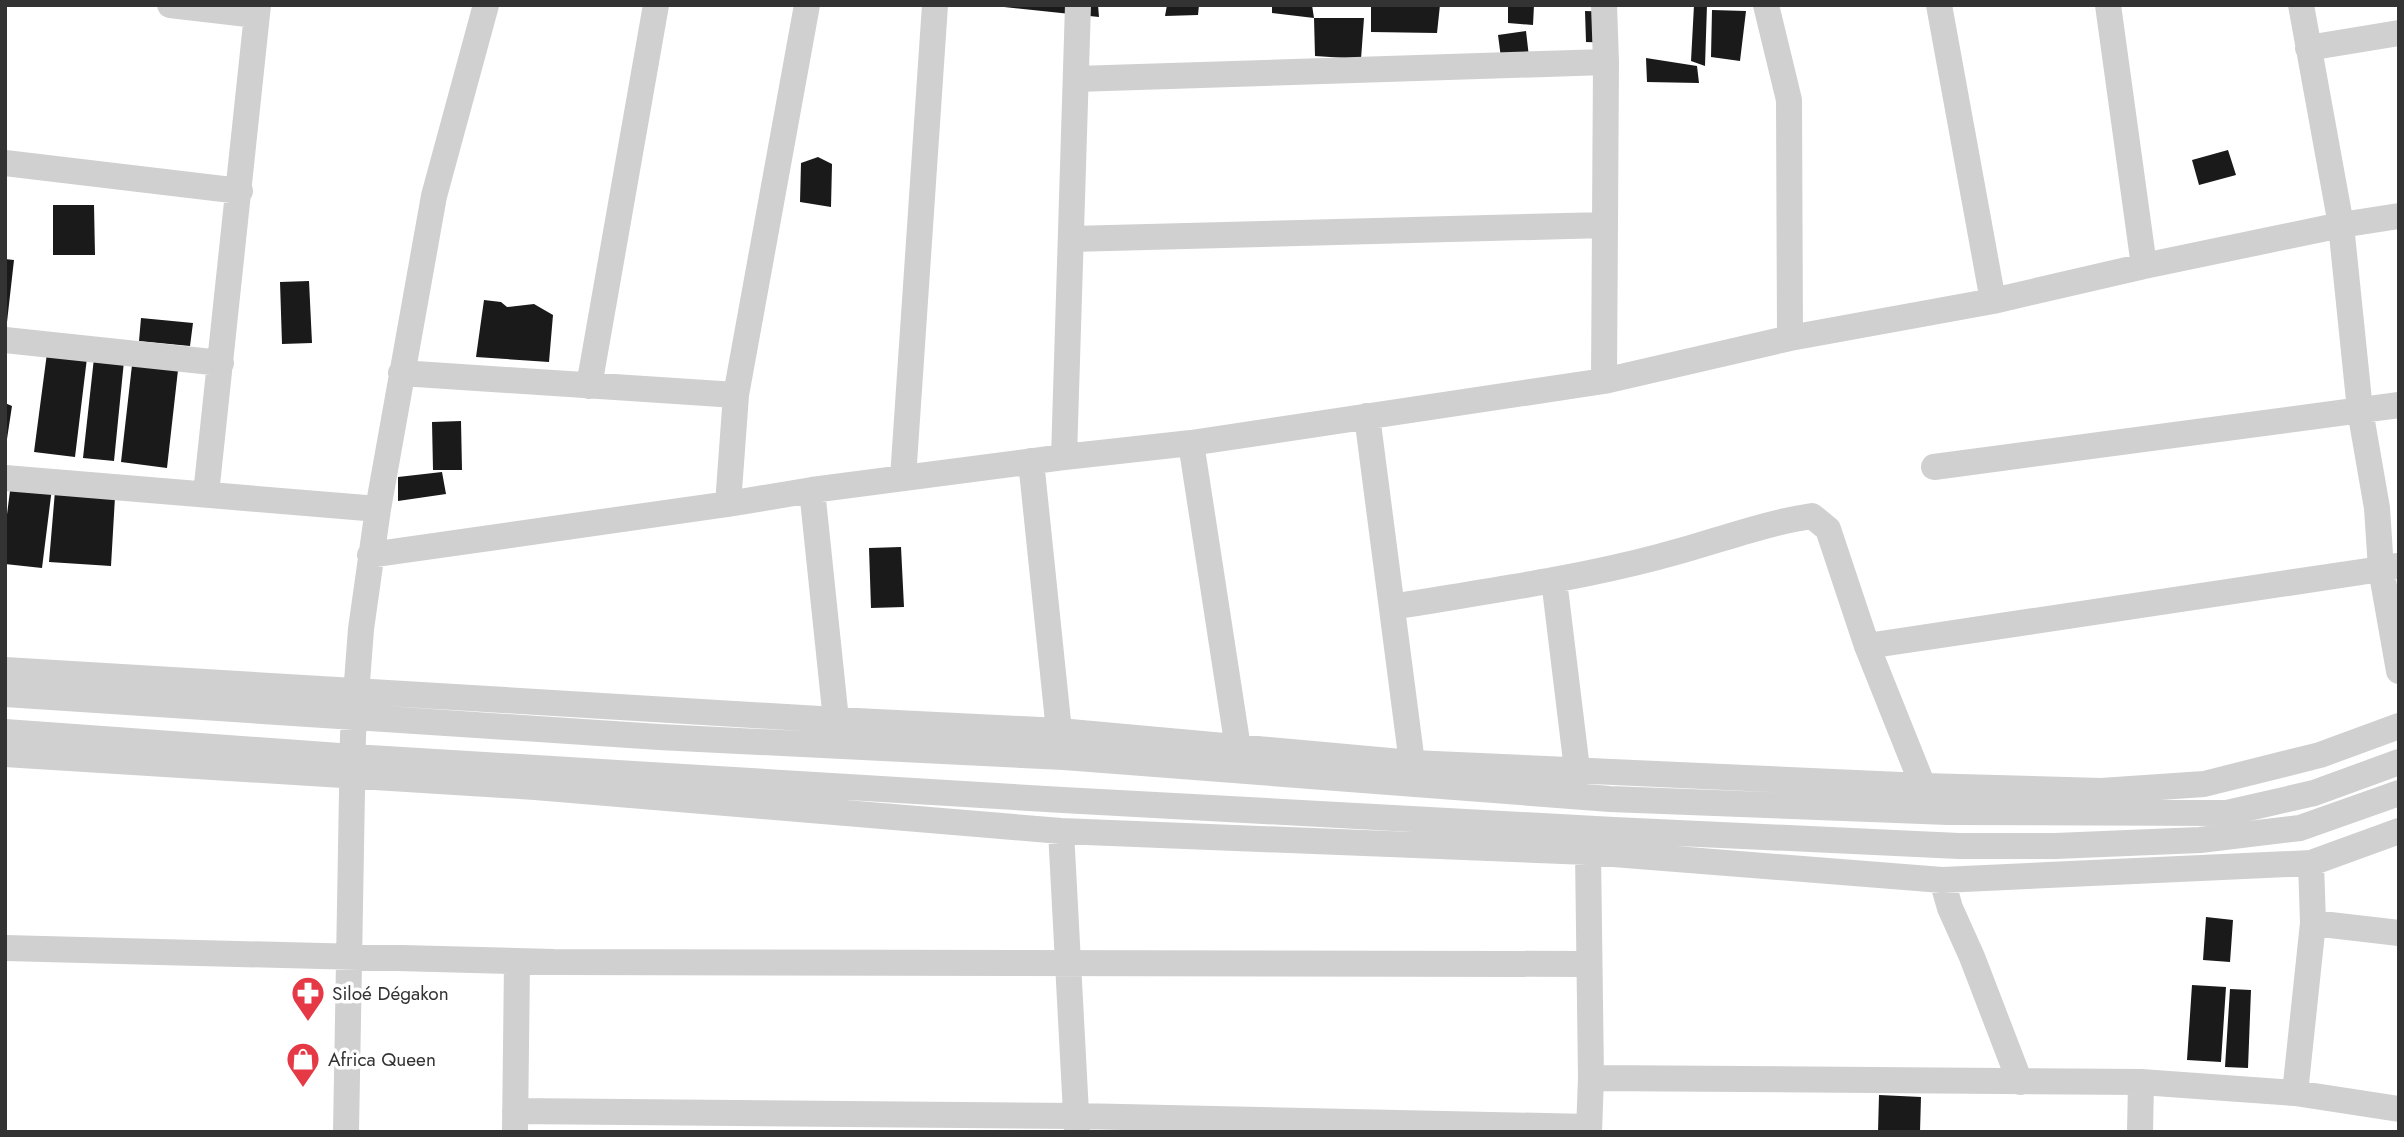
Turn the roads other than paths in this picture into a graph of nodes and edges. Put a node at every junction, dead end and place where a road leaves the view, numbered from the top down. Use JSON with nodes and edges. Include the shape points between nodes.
{"nodes":[{"id":1,"x":170,"y":5,"type":"edge"},
{"id":2,"x":485,"y":5,"type":"edge"},
{"id":3,"x":656,"y":5,"type":"edge"},
{"id":4,"x":807,"y":5,"type":"edge"},
{"id":5,"x":935,"y":5,"type":"edge"},
{"id":6,"x":1078,"y":5,"type":"edge"},
{"id":7,"x":1604,"y":5,"type":"edge"},
{"id":8,"x":1766,"y":5,"type":"edge"},
{"id":9,"x":1939,"y":5,"type":"edge"},
{"id":10,"x":2108,"y":5,"type":"edge"},
{"id":11,"x":2301,"y":5,"type":"edge"},
{"id":12,"x":257,"y":10,"type":"edge"},
{"id":13,"x":2399,"y":33,"type":"edge"},
{"id":14,"x":2308,"y":48,"type":"junction"},
{"id":15,"x":1606,"y":62,"type":"junction"},
{"id":16,"x":1076,"y":79,"type":"junction"},
{"id":17,"x":5,"y":163,"type":"edge"},
{"id":18,"x":240,"y":191,"type":"junction"},
{"id":19,"x":2399,"y":216,"type":"edge"},
{"id":20,"x":1605,"y":225,"type":"junction"},
{"id":21,"x":2341,"y":225,"type":"junction"},
{"id":22,"x":1071,"y":239,"type":"junction"},
{"id":23,"x":2144,"y":266,"type":"junction"},
{"id":24,"x":1993,"y":301,"type":"junction"},
{"id":25,"x":1790,"y":338,"type":"junction"},
{"id":26,"x":5,"y":340,"type":"edge"},
{"id":27,"x":220,"y":363,"type":"junction"},
{"id":28,"x":401,"y":373,"type":"junction"},
{"id":29,"x":1604,"y":381,"type":"junction"},
{"id":30,"x":589,"y":386,"type":"junction"},
{"id":31,"x":736,"y":395,"type":"junction"},
{"id":32,"x":2399,"y":405,"type":"edge"},
{"id":33,"x":2360,"y":410,"type":"junction"},
{"id":34,"x":1367,"y":415,"type":"junction"},
{"id":35,"x":1191,"y":443,"type":"junction"},
{"id":36,"x":1064,"y":457,"type":"junction"},
{"id":37,"x":1031,"y":461,"type":"junction"},
{"id":38,"x":1934,"y":467,"type":"dead end"},
{"id":39,"x":5,"y":478,"type":"edge"},
{"id":40,"x":903,"y":478,"type":"junction"},
{"id":41,"x":812,"y":490,"type":"junction"},
{"id":42,"x":206,"y":494,"type":"junction"},
{"id":43,"x":727,"y":504,"type":"junction"},
{"id":44,"x":378,"y":509,"type":"junction"},
{"id":45,"x":370,"y":555,"type":"junction"},
{"id":46,"x":2390,"y":567,"type":"edge"},
{"id":47,"x":1554,"y":580,"type":"junction"},
{"id":48,"x":1392,"y":607,"type":"junction"},
{"id":49,"x":1867,"y":646,"type":"junction"},
{"id":50,"x":5,"y":670,"type":"edge"},
{"id":51,"x":2399,"y":671,"type":"edge"},
{"id":52,"x":5,"y":694,"type":"edge"},
{"id":53,"x":355,"y":704,"type":"junction"},
{"id":54,"x":836,"y":720,"type":"junction"},
{"id":55,"x":2399,"y":726,"type":"edge"},
{"id":56,"x":1059,"y":731,"type":"junction"},
{"id":57,"x":5,"y":732,"type":"edge"},
{"id":58,"x":1238,"y":748,"type":"junction"},
{"id":59,"x":5,"y":754,"type":"edge"},
{"id":60,"x":2399,"y":762,"type":"edge"},
{"id":61,"x":1412,"y":763,"type":"junction"},
{"id":62,"x":353,"y":766,"type":"junction"},
{"id":63,"x":1577,"y":769,"type":"junction"},
{"id":64,"x":1923,"y":786,"type":"junction"},
{"id":65,"x":2399,"y":793,"type":"edge"},
{"id":66,"x":1061,"y":831,"type":"junction"},
{"id":67,"x":2399,"y":831,"type":"edge"},
{"id":68,"x":1588,"y":852,"type":"junction"},
{"id":69,"x":2311,"y":863,"type":"junction"},
{"id":70,"x":1942,"y":880,"type":"junction"},
{"id":71,"x":2313,"y":923,"type":"junction"},
{"id":72,"x":2399,"y":933,"type":"edge"},
{"id":73,"x":5,"y":948,"type":"edge"},
{"id":74,"x":350,"y":959,"type":"junction"},
{"id":75,"x":1066,"y":961,"type":"junction"},
{"id":76,"x":517,"y":962,"type":"junction"},
{"id":77,"x":1589,"y":964,"type":"junction"},
{"id":78,"x":1591,"y":1078,"type":"junction"},
{"id":79,"x":2020,"y":1082,"type":"junction"},
{"id":80,"x":2141,"y":1082,"type":"junction"},
{"id":81,"x":2295,"y":1093,"type":"junction"},
{"id":82,"x":2399,"y":1109,"type":"edge"},
{"id":83,"x":515,"y":1121,"type":"edge"},
{"id":84,"x":1076,"y":1124,"type":"edge"},
{"id":85,"x":1589,"y":1130,"type":"edge"},
{"id":86,"x":346,"y":1132,"type":"edge"},
{"id":87,"x":2140,"y":1132,"type":"edge"}],
"edges":[{"from":1,"to":12,"type":"street"},
{"from":2,"to":28,"type":"street","via":[[434,196]]},
{"from":3,"to":30,"type":"street"},
{"from":4,"to":31,"type":"street"},
{"from":5,"to":40,"type":"street"},
{"from":6,"to":16,"type":"street"},
{"from":7,"to":15,"type":"street"},
{"from":8,"to":25,"type":"street","via":[[1789,100]]},
{"from":9,"to":24,"type":"street"},
{"from":10,"to":23,"type":"street"},
{"from":11,"to":14,"type":"street"},
{"from":12,"to":18,"type":"street"},
{"from":13,"to":14,"type":"street"},
{"from":14,"to":21,"type":"street"},
{"from":15,"to":16,"type":"street"},
{"from":15,"to":20,"type":"street"},
{"from":16,"to":22,"type":"street"},
{"from":17,"to":18,"type":"street"},
{"from":18,"to":27,"type":"street"},
{"from":19,"to":21,"type":"street"},
{"from":20,"to":22,"type":"street"},
{"from":20,"to":29,"type":"street"},
{"from":21,"to":23,"type":"street"},
{"from":21,"to":33,"type":"street"},
{"from":22,"to":36,"type":"street"},
{"from":23,"to":24,"type":"street"},
{"from":24,"to":25,"type":"street"},
{"from":25,"to":29,"type":"street"},
{"from":26,"to":27,"type":"street"},
{"from":27,"to":42,"type":"street"},
{"from":28,"to":30,"type":"street"},
{"from":28,"to":44,"type":"street"},
{"from":29,"to":34,"type":"street"},
{"from":30,"to":31,"type":"street"},
{"from":31,"to":43,"type":"street"},
{"from":32,"to":33,"type":"street"},
{"from":33,"to":38,"type":"street"},
{"from":33,"to":46,"type":"street"},
{"from":34,"to":35,"type":"street"},
{"from":34,"to":48,"type":"street"},
{"from":35,"to":36,"type":"street"},
{"from":35,"to":58,"type":"street"},
{"from":36,"to":37,"type":"street"},
{"from":37,"to":40,"type":"street"},
{"from":37,"to":56,"type":"street"},
{"from":39,"to":42,"type":"street"},
{"from":40,"to":41,"type":"street"},
{"from":41,"to":43,"type":"street"},
{"from":41,"to":54,"type":"street"},
{"from":42,"to":44,"type":"street"},
{"from":43,"to":45,"type":"street"},
{"from":44,"to":45,"type":"street"},
{"from":45,"to":53,"type":"street"},
{"from":46,"to":49,"type":"street"},
{"from":46,"to":51,"type":"street"},
{"from":47,"to":48,"type":"street"},
{"from":47,"to":49,"type":"street","via":[[1658,557],[1781,520],[1812,516],[1828,529]]},
{"from":47,"to":63,"type":"street"},
{"from":48,"to":61,"type":"street"},
{"from":49,"to":64,"type":"street"},
{"from":50,"to":53,"type":"street"},
{"from":52,"to":53,"type":"street","via":[[294,715]]},
{"from":53,"to":54,"type":"street"},
{"from":53,"to":60,"type":"street","via":[[659,737],[1064,757],[1610,799],[1948,812],[2227,813],[2314,793]]},
{"from":53,"to":62,"type":"street"},
{"from":54,"to":56,"type":"street"},
{"from":55,"to":64,"type":"street","via":[[2320,755],[2204,784],[2101,791]]},
{"from":56,"to":58,"type":"street"},
{"from":57,"to":62,"type":"street"},
{"from":58,"to":61,"type":"street"},
{"from":59,"to":62,"type":"street"},
{"from":61,"to":63,"type":"street"},
{"from":62,"to":65,"type":"street","via":[[1959,846],[2200,840],[2301,828]]},
{"from":62,"to":66,"type":"street","via":[[534,787]]},
{"from":62,"to":74,"type":"street"},
{"from":63,"to":64,"type":"street"},
{"from":66,"to":68,"type":"street"},
{"from":66,"to":75,"type":"street"},
{"from":67,"to":69,"type":"street"},
{"from":68,"to":70,"type":"street"},
{"from":68,"to":77,"type":"street"},
{"from":69,"to":70,"type":"street"},
{"from":69,"to":71,"type":"street"},
{"from":70,"to":79,"type":"street"},
{"from":71,"to":72,"type":"street"},
{"from":71,"to":81,"type":"street"},
{"from":73,"to":74,"type":"street"},
{"from":74,"to":76,"type":"street"},
{"from":74,"to":86,"type":"street"},
{"from":75,"to":76,"type":"street"},
{"from":75,"to":77,"type":"street"},
{"from":75,"to":84,"type":"street"},
{"from":76,"to":83,"type":"street"},
{"from":77,"to":78,"type":"street"},
{"from":78,"to":79,"type":"street"},
{"from":78,"to":85,"type":"street"},
{"from":79,"to":80,"type":"street"},
{"from":80,"to":81,"type":"street"},
{"from":80,"to":87,"type":"street"},
{"from":81,"to":82,"type":"street"},
{"from":83,"to":84,"type":"street"},
{"from":84,"to":85,"type":"street"}]}
